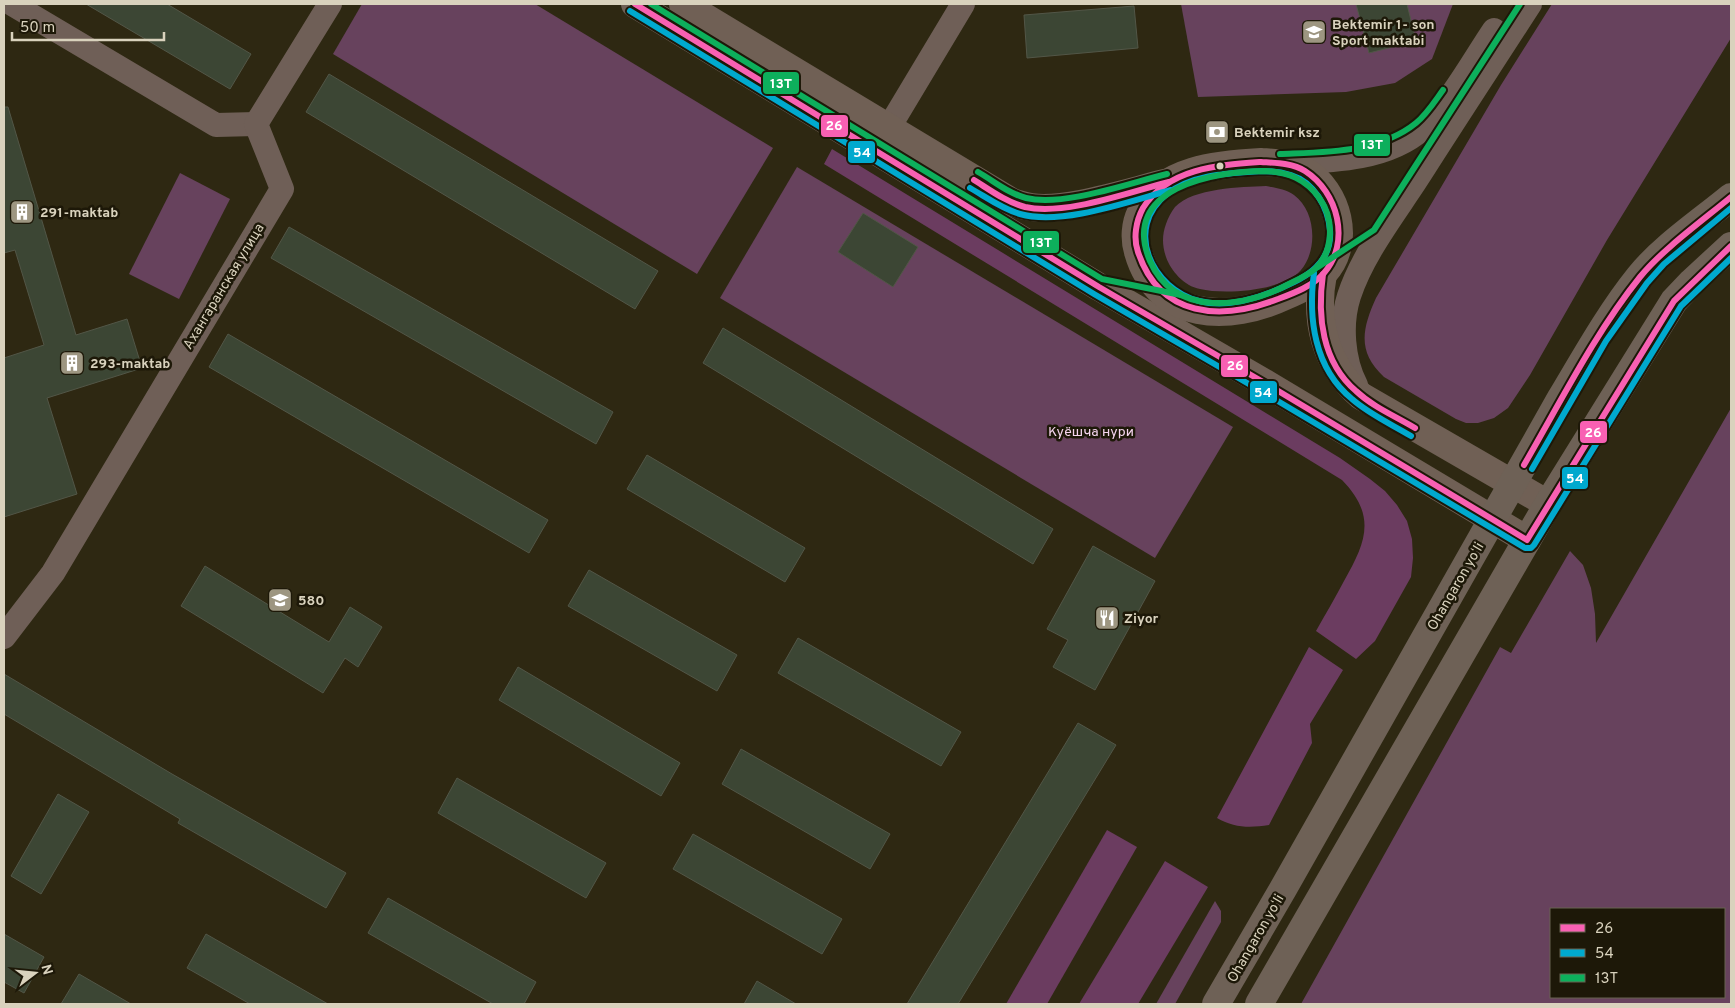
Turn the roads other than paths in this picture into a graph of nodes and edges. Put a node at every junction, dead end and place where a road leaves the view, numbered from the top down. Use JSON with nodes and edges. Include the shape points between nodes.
{"nodes":[{"id":1,"x":12,"y":4,"type":"edge"},
{"id":2,"x":330,"y":4,"type":"edge"},
{"id":3,"x":635,"y":4,"type":"edge"},
{"id":4,"x":683,"y":4,"type":"edge"},
{"id":5,"x":963,"y":4,"type":"edge"},
{"id":6,"x":1512,"y":4,"type":"edge"},
{"id":7,"x":1530,"y":4,"type":"edge"},
{"id":8,"x":256,"y":124,"type":"junction"},
{"id":9,"x":882,"y":139,"type":"junction"},
{"id":10,"x":1280,"y":163,"type":"junction"},
{"id":11,"x":1169,"y":182,"type":"junction"},
{"id":12,"x":1731,"y":197,"type":"edge"},
{"id":13,"x":1380,"y":236,"type":"junction"},
{"id":14,"x":1731,"y":246,"type":"edge"},
{"id":15,"x":1323,"y":274,"type":"junction"},
{"id":16,"x":1099,"y":286,"type":"junction"},
{"id":17,"x":1179,"y":304,"type":"junction"},
{"id":18,"x":1270,"y":386,"type":"junction"},
{"id":19,"x":1361,"y":396,"type":"junction"},
{"id":20,"x":1513,"y":484,"type":"junction"},
{"id":21,"x":1548,"y":504,"type":"junction"},
{"id":22,"x":1493,"y":520,"type":"junction"},
{"id":23,"x":1528,"y":540,"type":"junction"},
{"id":24,"x":4,"y":637,"type":"edge"},
{"id":25,"x":1216,"y":1004,"type":"edge"},
{"id":26,"x":1258,"y":1004,"type":"edge"}],
"edges":[{"from":1,"to":8,"type":"street","via":[[216,125]]},
{"from":2,"to":8,"type":"street"},
{"from":3,"to":9,"type":"main road"},
{"from":4,"to":9,"type":"main road"},
{"from":5,"to":9,"type":"street"},
{"from":6,"to":10,"type":"street","via":[[1446,101],[1410,137],[1365,155],[1330,161]]},
{"from":7,"to":13,"type":"street"},
{"from":8,"to":24,"type":"street","name":"Ахангаранская улица","via":[[282,189],[53,573]]},
{"from":9,"to":11,"type":"main road","via":[[1012,202],[1032,208],[1060,207]]},
{"from":9,"to":16,"type":"main road"},
{"from":10,"to":11,"type":"main road","via":[[1220,166],[1195,171]]},
{"from":10,"to":15,"type":"main road","via":[[1312,177],[1326,190],[1335,206],[1339,230],[1337,247]]},
{"from":11,"to":17,"type":"main road","via":[[1146,201],[1138,219],[1135,238],[1139,258],[1148,276]]},
{"from":12,"to":20,"type":"highway","name":"Ohangaron yoʻli","via":[[1640,277],[1599,336]]},
{"from":13,"to":15,"type":"street"},
{"from":13,"to":19,"type":"street","via":[[1355,280],[1345,318],[1347,359]]},
{"from":14,"to":21,"type":"highway","via":[[1674,301]]},
{"from":15,"to":17,"type":"main road","via":[[1286,296],[1244,310],[1208,313]]},
{"from":15,"to":19,"type":"main road","via":[[1320,304],[1325,340],[1338,372]]},
{"from":16,"to":17,"type":"main road"},
{"from":16,"to":18,"type":"main road"},
{"from":17,"to":18,"type":"main road"},
{"from":18,"to":22,"type":"main road"},
{"from":19,"to":20,"type":"main road"},
{"from":20,"to":21,"type":"main road"},
{"from":20,"to":22,"type":"highway","name":"Ohangaron yoʻli"},
{"from":21,"to":23,"type":"highway"},
{"from":22,"to":23,"type":"main road"},
{"from":22,"to":25,"type":"highway","name":"Ohangaron yoʻli"},
{"from":23,"to":26,"type":"highway"}]}
